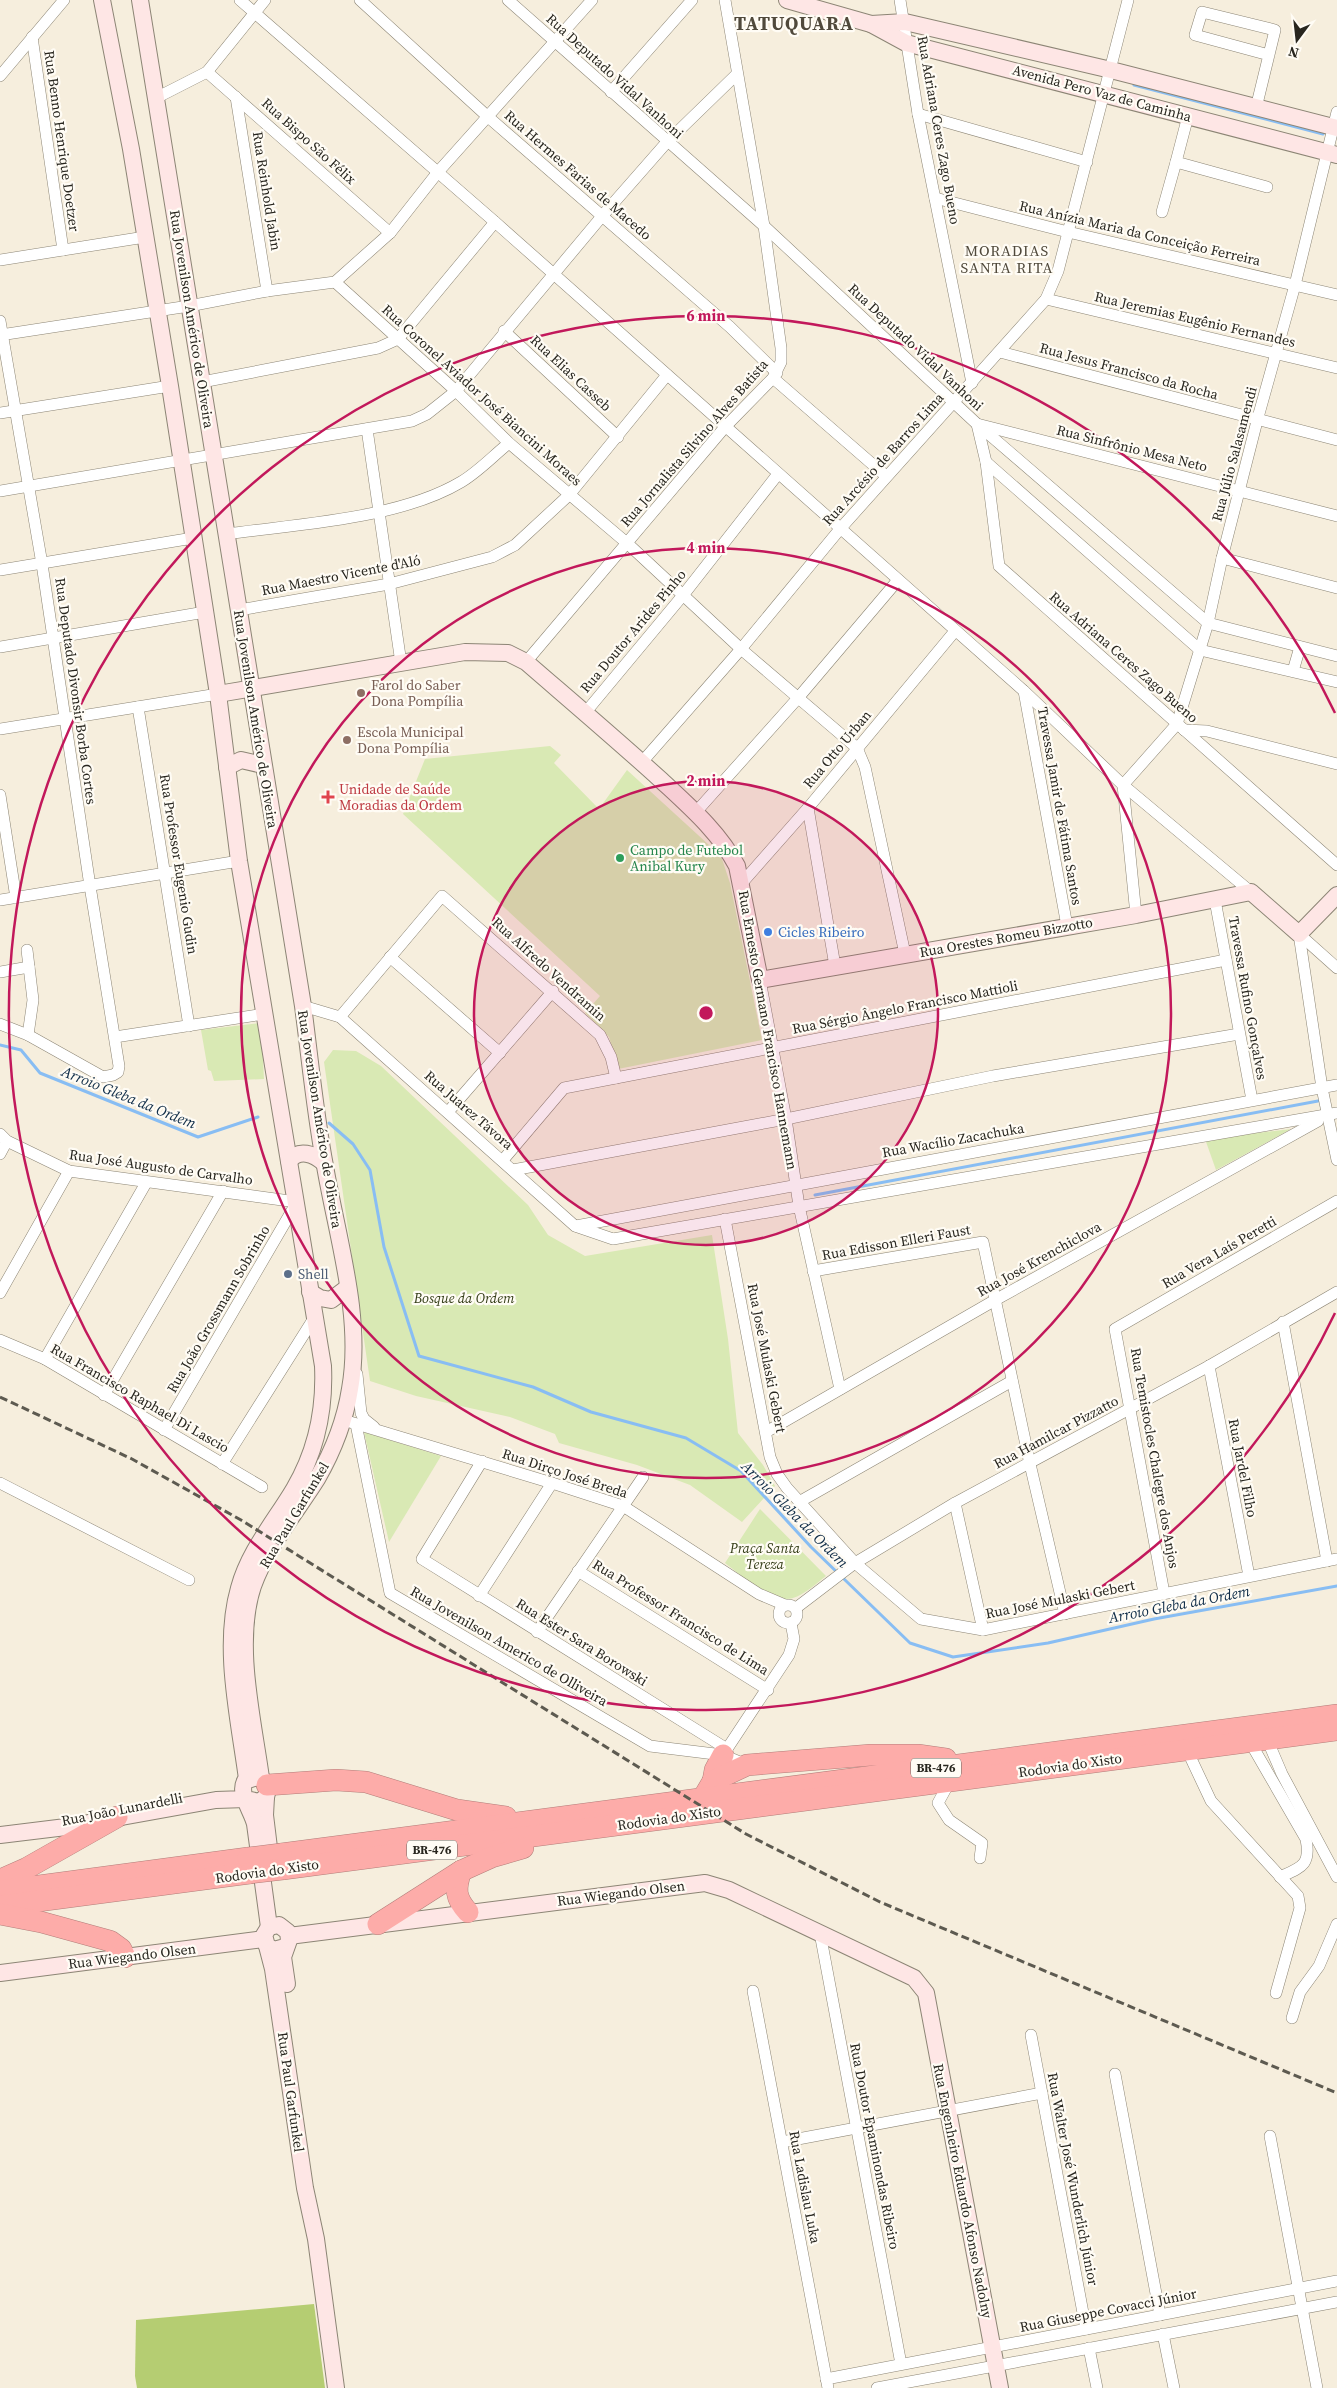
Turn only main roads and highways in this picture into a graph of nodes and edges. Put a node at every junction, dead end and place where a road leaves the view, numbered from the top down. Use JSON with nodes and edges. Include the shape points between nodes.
{"nodes":[{"id":1,"x":102,"y":0,"type":"edge"},
{"id":2,"x":140,"y":0,"type":"edge"},
{"id":3,"x":787,"y":0,"type":"edge"},
{"id":4,"x":870,"y":24,"type":"junction"},
{"id":5,"x":1336,"y":122,"type":"edge"},
{"id":6,"x":1332,"y":154,"type":"edge"},
{"id":7,"x":252,"y":689,"type":"junction"},
{"id":8,"x":218,"y":694,"type":"junction"},
{"id":9,"x":263,"y":765,"type":"junction"},
{"id":10,"x":227,"y":767,"type":"junction"},
{"id":11,"x":1337,"y":895,"type":"edge"},
{"id":12,"x":760,"y":980,"type":"joint"},
{"id":13,"x":289,"y":1161,"type":"junction"},
{"id":14,"x":324,"y":1163,"type":"junction"},
{"id":15,"x":347,"y":1288,"type":"junction"},
{"id":16,"x":310,"y":1292,"type":"junction"},
{"id":17,"x":354,"y":1343,"type":"joint"},
{"id":18,"x":1337,"y":1715,"type":"edge"},
{"id":19,"x":1337,"y":1730,"type":"edge"},
{"id":20,"x":725,"y":1752,"type":"road end"},
{"id":21,"x":976,"y":1762,"type":"junction"},
{"id":22,"x":255,"y":1787,"type":"junction"},
{"id":23,"x":708,"y":1790,"type":"junction"},
{"id":24,"x":116,"y":1813,"type":"junction"},
{"id":25,"x":536,"y":1820,"type":"junction"},
{"id":26,"x":580,"y":1830,"type":"junction"},
{"id":27,"x":282,"y":1862,"type":"junction"},
{"id":28,"x":249,"y":1866,"type":"junction"},
{"id":29,"x":461,"y":1871,"type":"junction"},
{"id":30,"x":0,"y":1880,"type":"edge"},
{"id":31,"x":0,"y":1891,"type":"edge"},
{"id":32,"x":0,"y":1906,"type":"edge"},
{"id":33,"x":468,"y":1912,"type":"junction"},
{"id":34,"x":0,"y":1914,"type":"edge"},
{"id":35,"x":378,"y":1924,"type":"junction"},
{"id":36,"x":275,"y":1937,"type":"junction"},
{"id":37,"x":125,"y":1957,"type":"junction"},
{"id":38,"x":0,"y":1973,"type":"edge"},
{"id":39,"x":926,"y":1994,"type":"joint"},
{"id":40,"x":336,"y":2388,"type":"edge"},
{"id":41,"x":1000,"y":2388,"type":"edge"}],
"edges":[{"from":1,"to":8,"type":"main road","via":[[170,386]]},
{"from":2,"to":7,"type":"main road","name":"Rua Jovenilson Américo de Oliveira"},
{"from":3,"to":4,"type":"main road","name":"Avenida Pero Vaz de Caminha"},
{"from":4,"to":5,"type":"main road","name":"Avenida Pero Vaz de Caminha","via":[[905,22],[1256,108]]},
{"from":4,"to":6,"type":"main road","name":"Avenida Pero Vaz de Caminha","via":[[906,43]]},
{"from":7,"to":8,"type":"main road","name":"Rua Ernesto Germano Francisco Hannemann"},
{"from":7,"to":9,"type":"main road","name":"Rua Jovenilson Américo de Oliveira"},
{"from":7,"to":12,"type":"main road","name":"Rua Ernesto Germano Francisco Hannemann","via":[[465,652],[508,653],[526,662],[696,812],[729,851],[737,866]]},
{"from":8,"to":10,"type":"main road"},
{"from":9,"to":10,"type":"main road","via":[[242,760]]},
{"from":9,"to":14,"type":"main road","name":"Rua Jovenilson Américo de Oliveira","via":[[303,1006]]},
{"from":10,"to":13,"type":"main road","via":[[239,861]]},
{"from":11,"to":12,"type":"main road","name":"Rua Orestes Romeu Bizzotto","via":[[1299,934],[1252,892]]},
{"from":13,"to":14,"type":"main road","via":[[304,1153]]},
{"from":13,"to":16,"type":"main road"},
{"from":14,"to":15,"type":"main road","name":"Rua Jovenilson Américo de Oliveira"},
{"from":15,"to":16,"type":"main road","via":[[331,1300]]},
{"from":15,"to":17,"type":"main road","name":"Rua Jovenilson Américo de Oliveira"},
{"from":16,"to":22,"type":"main road","name":"Rua Paul Garfunkel","via":[[323,1366],[320,1423],[309,1459],[250,1559],[235,1603],[231,1649]]},
{"from":17,"to":22,"type":"main road","name":"Rua Paul Garfunkel","via":[[349,1422],[266,1558],[249,1600],[244,1645]]},
{"from":18,"to":21,"type":"highway","name":"Rodovia do Xisto","number":"BR-476"},
{"from":19,"to":26,"type":"highway","name":"Rodovia do Xisto","number":"BR-476"},
{"from":20,"to":23,"type":"highway"},
{"from":21,"to":23,"type":"highway","name":"Rodovia do Xisto","number":"BR-476"},
{"from":21,"to":23,"type":"highway","via":[[918,1755],[871,1755],[747,1766]]},
{"from":22,"to":24,"type":"main road","name":"Rua João Lunardelli","via":[[216,1800]]},
{"from":22,"to":25,"type":"highway","via":[[336,1780],[366,1782],[456,1810]]},
{"from":22,"to":36,"type":"main road","name":"Rua Paul Garfunkel","via":[[255,1824]]},
{"from":23,"to":25,"type":"highway","name":"Rodovia do Xisto","number":"BR-476"},
{"from":24,"to":24,"type":"main road","name":"Rua João Lunardelli","via":[[0,1834],[66,1827]]},
{"from":24,"to":30,"type":"highway","via":[[27,1868]]},
{"from":25,"to":27,"type":"highway","name":"Rodovia do Xisto","number":"BR-476"},
{"from":26,"to":27,"type":"highway","name":"Rodovia do Xisto","number":"BR-476"},
{"from":26,"to":29,"type":"highway","via":[[492,1857]]},
{"from":27,"to":28,"type":"highway","name":"Rodovia do Xisto","number":"BR-476","bridge":true},
{"from":28,"to":31,"type":"highway","name":"Rodovia do Xisto","number":"BR-476"},
{"from":28,"to":32,"type":"highway","name":"Rodovia do Xisto","number":"BR-476"},
{"from":29,"to":33,"type":"highway","via":[[456,1895]]},
{"from":29,"to":35,"type":"highway"},
{"from":33,"to":35,"type":"main road","name":"Rua Wiegando Olsen"},
{"from":33,"to":39,"type":"main road","name":"Rua Wiegando Olsen","via":[[705,1883],[729,1890],[914,1978]]},
{"from":34,"to":37,"type":"highway","via":[[110,1941],[121,1949]]},
{"from":35,"to":36,"type":"main road","name":"Rua Wiegando Olsen"},
{"from":36,"to":37,"type":"main road","name":"Rua Wiegando Olsen"},
{"from":36,"to":40,"type":"main road","name":"Rua Paul Garfunkel","via":[[284,1963],[315,2182],[316,2239]]},
{"from":37,"to":38,"type":"main road","name":"Rua Wiegando Olsen"},
{"from":39,"to":41,"type":"main road","name":"Rua Engenheiro Eduardo Afonso Nadolny"}]}
